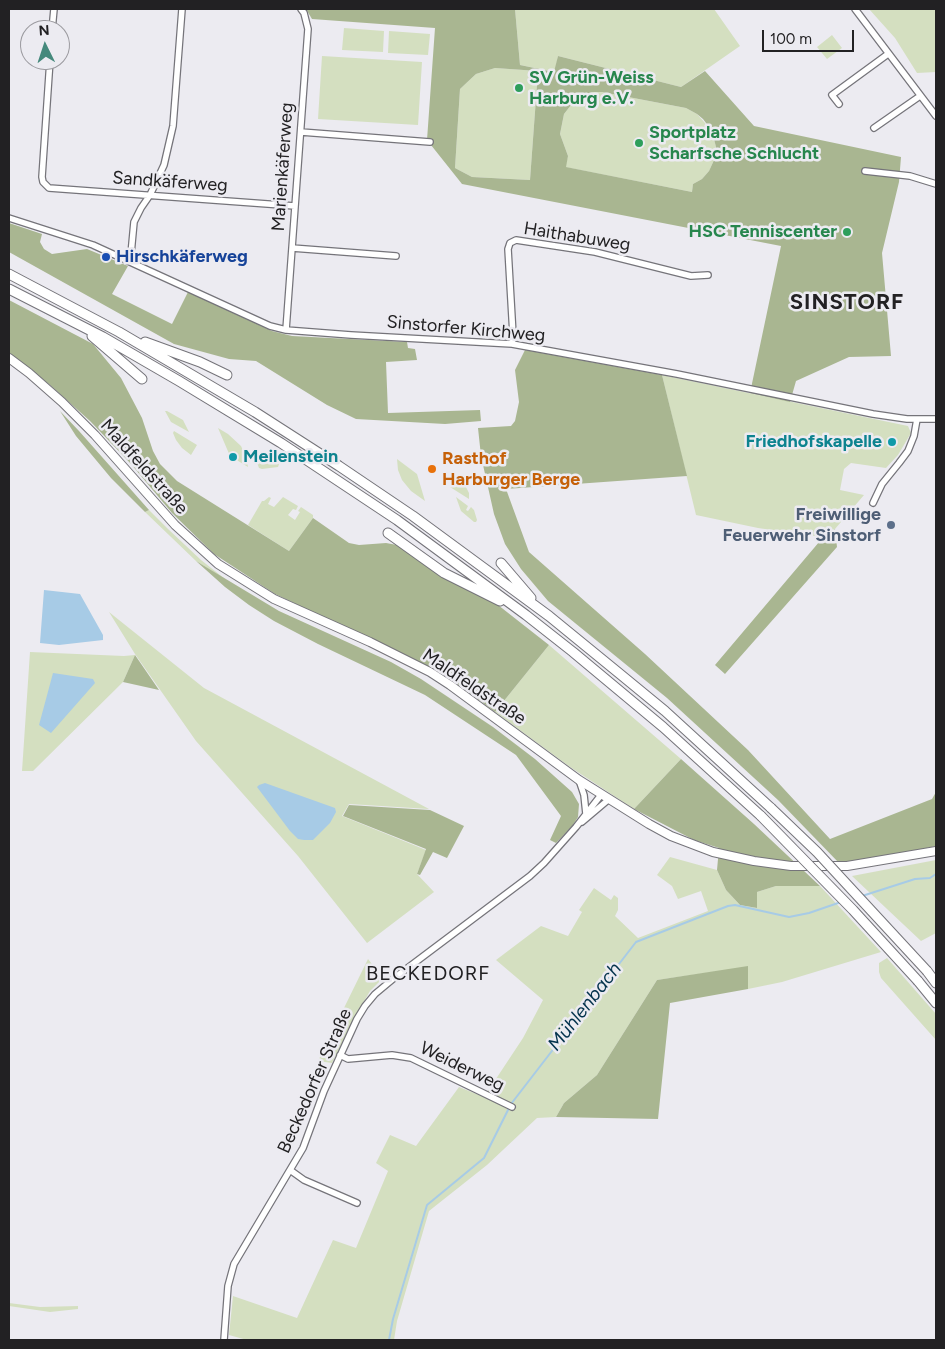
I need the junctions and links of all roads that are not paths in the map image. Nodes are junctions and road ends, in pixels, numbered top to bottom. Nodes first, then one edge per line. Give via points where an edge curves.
1 (182, 9) edge
2 (301, 9) edge
3 (855, 9) edge
4 (888, 54) junction
5 (49, 70) edge
6 (920, 96) junction
7 (839, 104) dead end
8 (936, 116) edge
9 (874, 128) dead end
10 (301, 132) junction
11 (430, 142) dead end
12 (865, 171) dead end
13 (936, 184) edge
14 (150, 195) junction
15 (295, 206) junction
16 (9, 218) edge
17 (292, 248) junction
18 (396, 256) dead end
19 (128, 261) junction
20 (9, 274) edge
21 (708, 275) dead end
22 (9, 289) edge
23 (74, 322) junction
24 (286, 330) junction
25 (119, 332) junction
26 (512, 344) junction
27 (9, 358) edge
28 (227, 375) dead end
29 (142, 379) dead end
30 (936, 419) edge
31 (917, 420) junction
32 (873, 503) dead end
33 (388, 533) dead end
34 (501, 563) dead end
35 (526, 615) junction
36 (548, 616) junction
37 (578, 780) junction
38 (601, 795) junction
39 (608, 800) junction
40 (586, 814) junction
41 (576, 826) junction
42 (936, 851) edge
43 (936, 982) edge
44 (936, 1003) edge
45 (340, 1055) junction
46 (512, 1107) dead end
47 (290, 1170) junction
48 (357, 1203) dead end
49 (224, 1340) edge

1 - 14 street via 173,126 164,165
2 - 10 street, Marienkäferweg via 308,29
3 - 4 street
4 - 6 street
4 - 7 street via 832,95
5 - 14 street, Sandkäferweg via 42,177 45,184 53,189
6 - 8 street
6 - 9 street
10 - 11 street
10 - 15 street, Marienkäferweg
12 - 13 street via 910,176
14 - 15 street, Sandkäferweg
14 - 19 street via 134,222
15 - 17 street, Marienkäferweg
16 - 19 street, Sinstorfer Kirchweg via 82,240
17 - 18 street
17 - 24 street, Marienkäferweg
19 - 24 street, Sinstorfer Kirchweg via 270,326
20 - 25 highway
21 - 26 street, Haithabuweg via 691,276 581,249 514,240 508,249
22 - 23 highway
23 - 29 highway
23 - 35 highway via 281,443 398,520
24 - 26 street, Sinstorfer Kirchweg
25 - 28 highway
25 - 36 highway via 339,466 413,516
26 - 31 street, Sinstorfer Kirchweg
27 - 37 main road, Maldfeldstraße via 69,409 175,525 218,564 274,599 430,672
30 - 31 street, Sinstorfer Kirchweg
31 - 32 street via 908,451 882,484
33 - 35 highway via 444,573
34 - 36 highway
35 - 44 highway, bridge via 663,727 761,816 847,903
36 - 43 highway, bridge via 665,711 771,808 817,852
37 - 38 main road, Maldfeldstraße
37 - 40 street
38 - 39 main road, Maldfeldstraße
38 - 40 street, Beckedorfer Straße
39 - 41 street, Beckedorfer Straße
39 - 42 main road, Maldfeldstraße via 684,841 713,852 754,861 791,866 847,866
40 - 41 street, Beckedorfer Straße
41 - 45 street, Beckedorfer Straße via 530,876 375,994 357,1019
45 - 46 street, Weiderweg via 348,1059 392,1055 417,1060
45 - 47 street, Beckedorfer Straße via 303,1148
47 - 48 street via 304,1180
47 - 49 street, Beckedorfer Straße via 234,1264 228,1286

